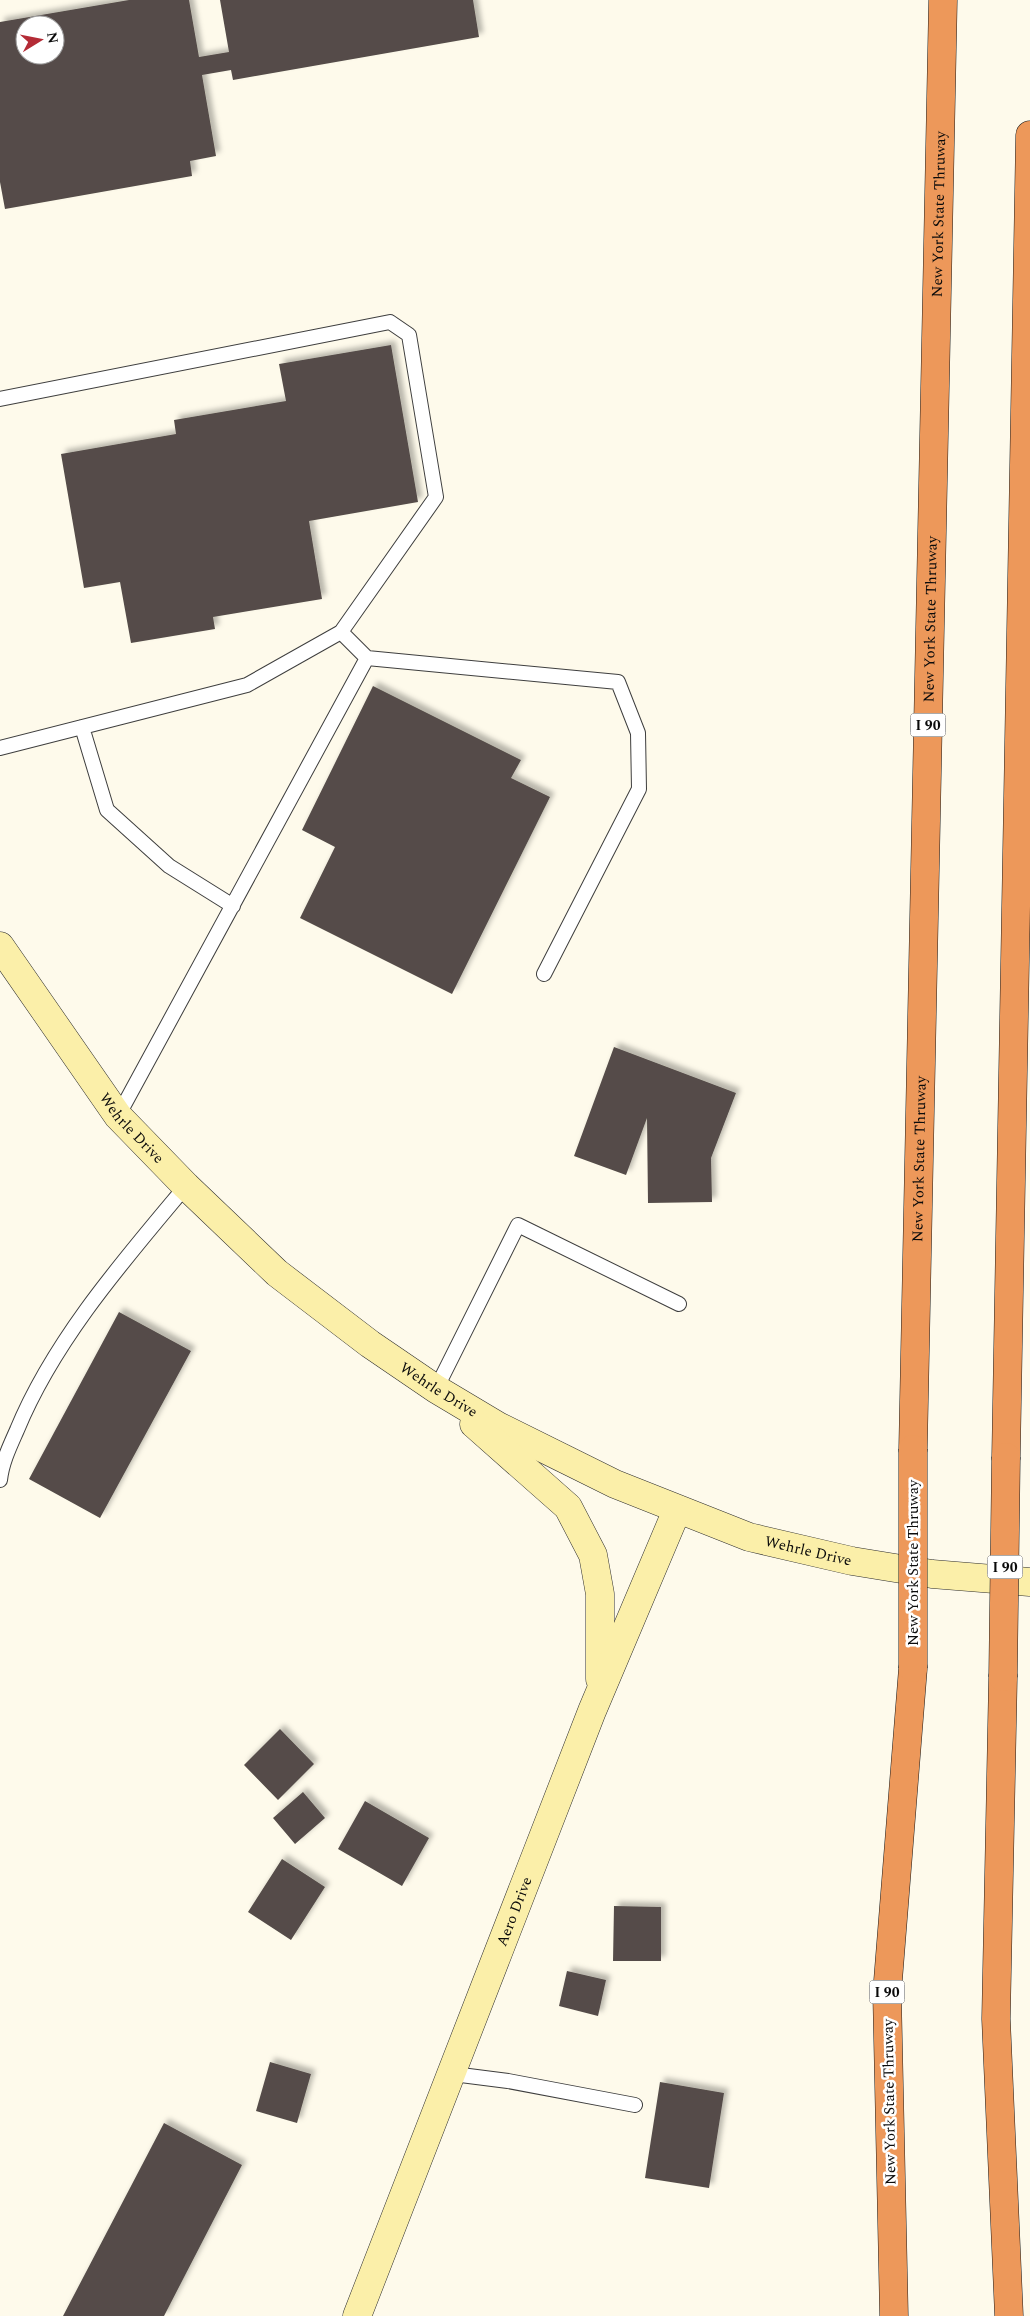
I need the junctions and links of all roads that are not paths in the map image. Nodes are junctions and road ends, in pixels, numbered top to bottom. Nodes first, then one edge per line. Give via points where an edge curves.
1 (943, 0) edge
2 (1030, 135) edge
3 (0, 399) edge
4 (341, 632) junction
5 (367, 658) junction
6 (82, 726) junction
7 (0, 748) edge
8 (233, 906) junction
9 (0, 946) edge
10 (544, 974) dead end
11 (118, 1116) junction
12 (186, 1186) junction
13 (679, 1304) dead end
14 (436, 1389) junction
15 (0, 1480) edge
16 (677, 1510) junction
17 (1030, 1582) edge
18 (600, 1692) junction
19 (453, 2074) junction
20 (635, 2105) dead end
21 (358, 2316) edge
22 (894, 2316) edge
23 (1009, 2316) edge

1 - 22 highway, New York State Thruway / I 90, bridge via 913,1449 913,1668 887,1993
2 - 23 highway, I 90, bridge via 996,2019
3 - 4 lane via 390,322 409,335 436,497
4 - 5 lane
4 - 6 lane via 246,685
5 - 8 lane
5 - 10 lane via 618,682 638,733 639,790
6 - 7 lane
6 - 8 lane via 107,810 168,866
8 - 11 lane
9 - 11 street, Wehrle Drive
11 - 12 street, Wehrle Drive
12 - 14 street, Wehrle Drive via 278,1273 370,1344
12 - 15 lane via 103,1285 31,1396 2,1467
13 - 14 lane via 518,1226
14 - 16 street, Wehrle Drive via 498,1426 606,1480
14 - 18 street via 568,1507 593,1555 600,1594
16 - 17 street, Wehrle Drive via 749,1537 852,1561 932,1574
16 - 18 street, Aero Drive
18 - 19 street, Aero Drive
19 - 20 lane via 508,2080
19 - 21 street, Aero Drive

